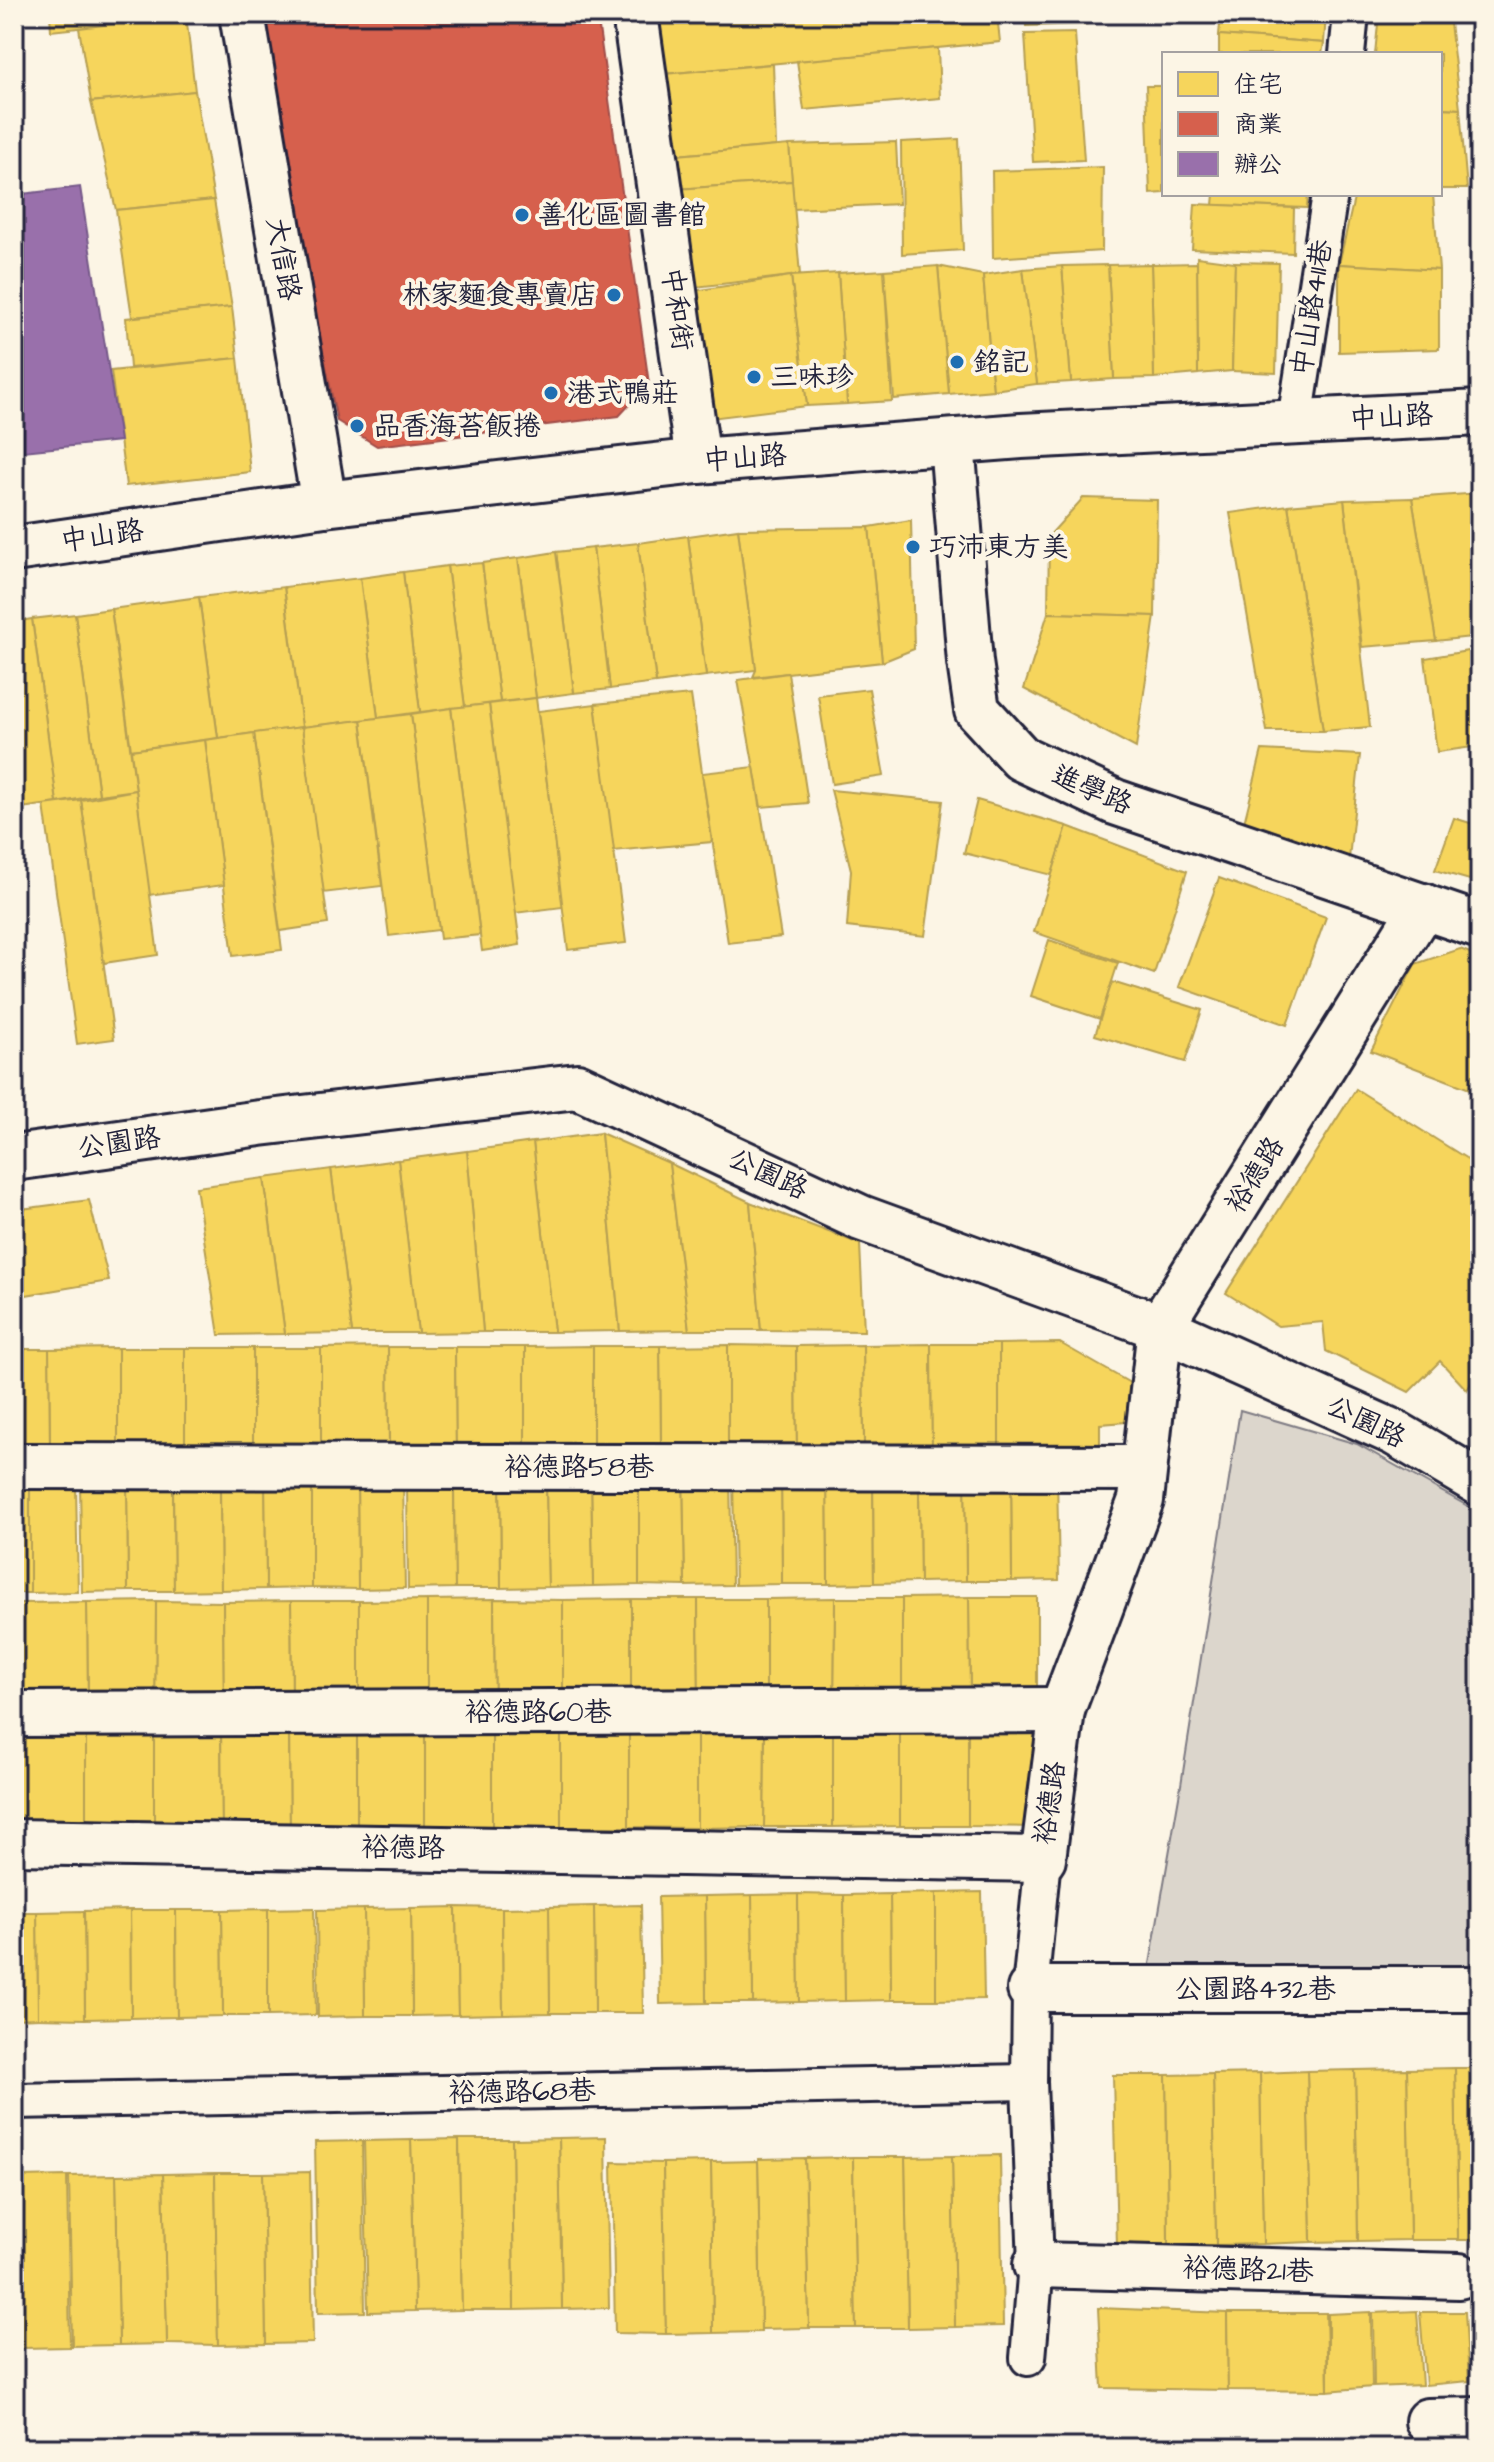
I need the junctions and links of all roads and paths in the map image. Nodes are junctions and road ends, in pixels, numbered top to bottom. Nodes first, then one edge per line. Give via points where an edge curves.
1 (242, 14) edge
2 (635, 14) edge
3 (1351, 14) edge
4 (1347, 52) edge
5 (1330, 196) edge
6 (1480, 413) edge
7 (1295, 421) junction
8 (952, 443) junction
9 (698, 461) junction
10 (324, 504) junction
11 (14, 549) edge
12 (1423, 906) junction
13 (1480, 926) edge
14 (14, 1158) edge
15 (1160, 1327) junction
16 (14, 1466) edge
17 (1144, 1468) junction
18 (1480, 1483) edge
19 (1062, 1710) junction
20 (14, 1714) edge
21 (14, 1842) edge
22 (1043, 1859) junction
23 (1030, 1989) junction
24 (1480, 1989) edge
25 (1029, 2082) junction
26 (14, 2101) edge
27 (1036, 2265) junction
28 (1459, 2276) dead end
29 (1028, 2358) dead end
30 (1480, 2420) edge
31 (1428, 2421) dead end

1 - 10 street, 大信路
2 - 9 street, 中和街
3 - 4 lane
5 - 7 lane, 中山路411巷
6 - 7 street, 中山路
7 - 8 street, 中山路
8 - 9 street, 中山路
8 - 12 street, 進學路 via 977,710 1021,758 1115,802
9 - 10 street, 中山路
10 - 11 street, 中山路
12 - 13 street, 進學路
12 - 15 street, 裕德路
14 - 15 street, 公園路 via 577,1086 861,1218
15 - 17 street, 裕德路
15 - 18 street, 公園路 via 1395,1433
16 - 17 street, 裕德路58巷
17 - 19 street, 裕德路 via 1141,1500
19 - 20 street, 裕德路60巷
19 - 22 street, 裕德路
21 - 22 street, 裕德路
22 - 23 lane
23 - 24 street, 公園路432巷
23 - 25 lane
25 - 26 lane, 裕德路68巷
25 - 27 lane
27 - 28 street, 裕德路21巷
27 - 29 lane
30 - 31 street

